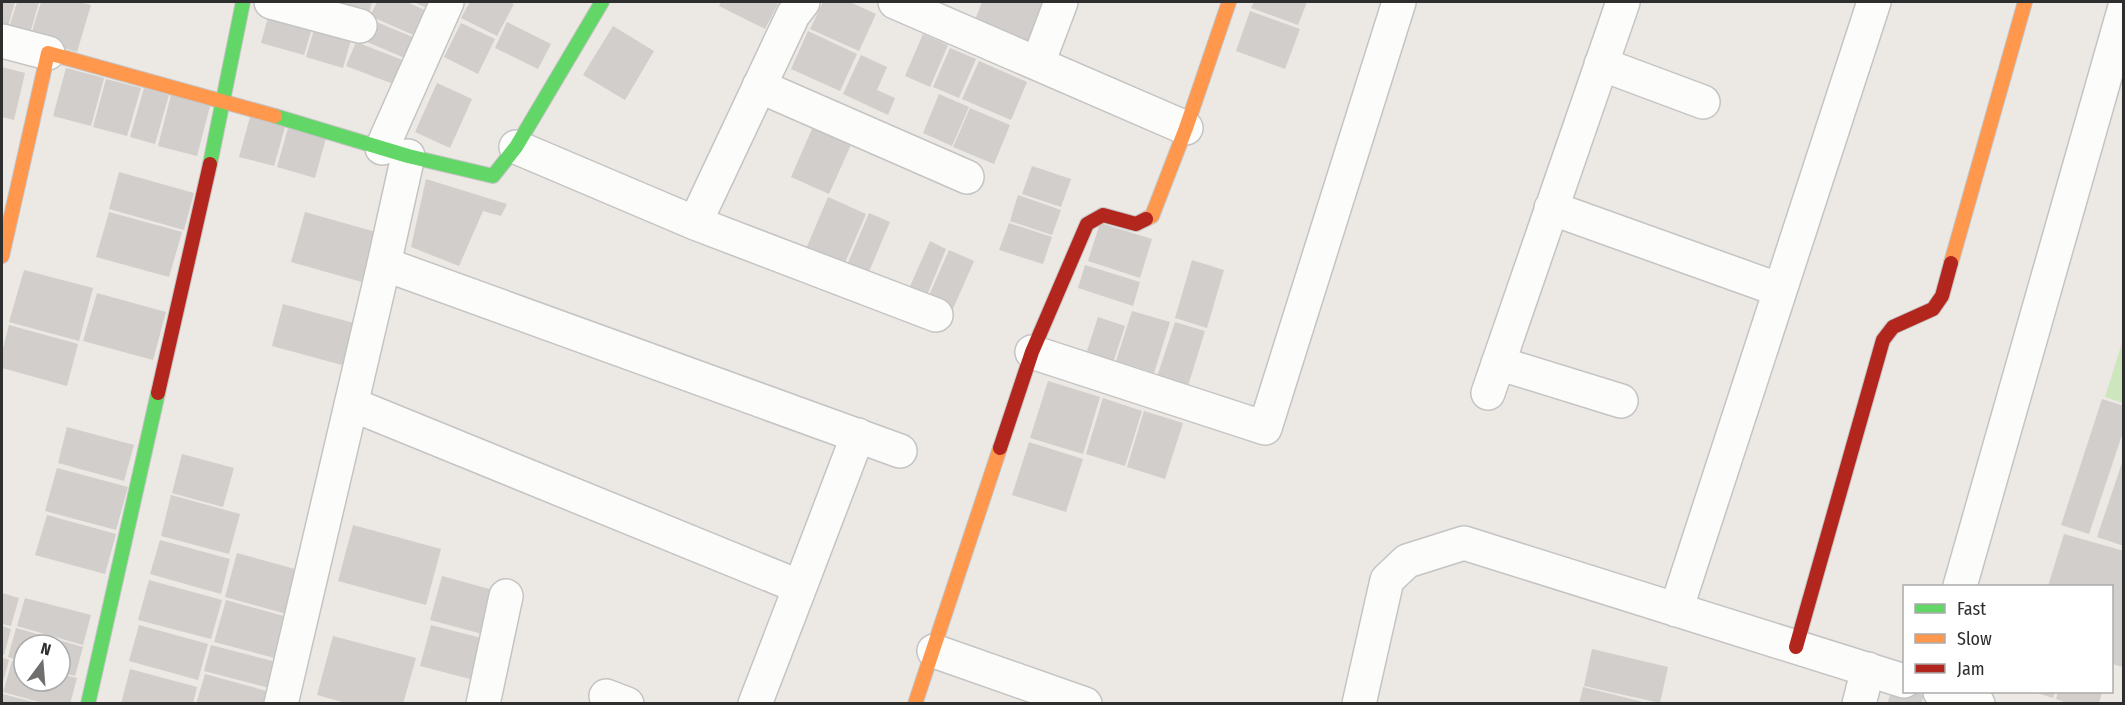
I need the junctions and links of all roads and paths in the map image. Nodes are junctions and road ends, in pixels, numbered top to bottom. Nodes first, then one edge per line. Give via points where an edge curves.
1 (243, 2) edge
2 (271, 2) edge
3 (447, 2) edge
4 (602, 2) edge
5 (802, 2) edge
6 (895, 2) edge
7 (1061, 2) edge
8 (1229, 2) edge
9 (1399, 2) edge
10 (1623, 2) edge
11 (1874, 2) edge
12 (2025, 2) edge
13 (2124, 10) edge
14 (360, 26) dead end
15 (2, 41) edge
16 (48, 53) junction
17 (1038, 63) junction
18 (1601, 64) junction
19 (759, 86) junction
20 (224, 100) junction
21 (1703, 102) dead end
22 (1186, 128) junction
23 (516, 147) junction
24 (395, 152) junction
25 (967, 177) dead end
26 (1551, 208) junction
27 (695, 223) junction
28 (2, 256) edge
29 (384, 264) junction
30 (1780, 290) junction
31 (936, 315) dead end
32 (1032, 352) junction
33 (1621, 401) dead end
34 (351, 404) junction
35 (858, 435) junction
36 (900, 451) dead end
37 (1960, 585) edge
38 (800, 587) junction
39 (506, 596) dead end
40 (1676, 610) junction
41 (1796, 647) junction
42 (934, 651) junction
43 (1868, 669) junction
44 (1903, 680) edge
45 (1943, 693) edge
46 (88, 704) edge
47 (281, 704) edge
48 (483, 704) edge
49 (755, 704) edge
50 (915, 704) edge
51 (1085, 704) edge
52 (1359, 704) edge
53 (1859, 704) edge
54 (1978, 704) edge

1 - 20 street
2 - 14 street
3 - 24 street
4 - 23 street
5 - 19 street
6 - 17 street
7 - 17 street
8 - 22 street
9 - 32 street via 1265,428
10 - 18 street
11 - 30 street
12 - 41 street via 1942,296 1933,309 1893,327 1883,339
13 - 37 street
15 - 16 street
16 - 20 street
16 - 28 street
17 - 22 street
18 - 21 street
18 - 26 street
19 - 25 street
19 - 27 street
20 - 24 street
20 - 46 street
22 - 32 street via 1152,216 1136,224 1102,215 1087,224
23 - 24 street via 493,176
23 - 27 street
24 - 29 street
26 - 30 street
26 - 33 street via 1493,378
27 - 31 street
29 - 34 street
29 - 35 street
30 - 40 street
32 - 42 street
34 - 38 street
34 - 47 street
35 - 36 street
35 - 38 street
38 - 49 street
39 - 48 street
40 - 41 street
40 - 52 street via 1464,543 1407,561 1387,580
41 - 43 street
42 - 50 street
42 - 51 street
43 - 44 street
43 - 53 street
45 - 54 street

